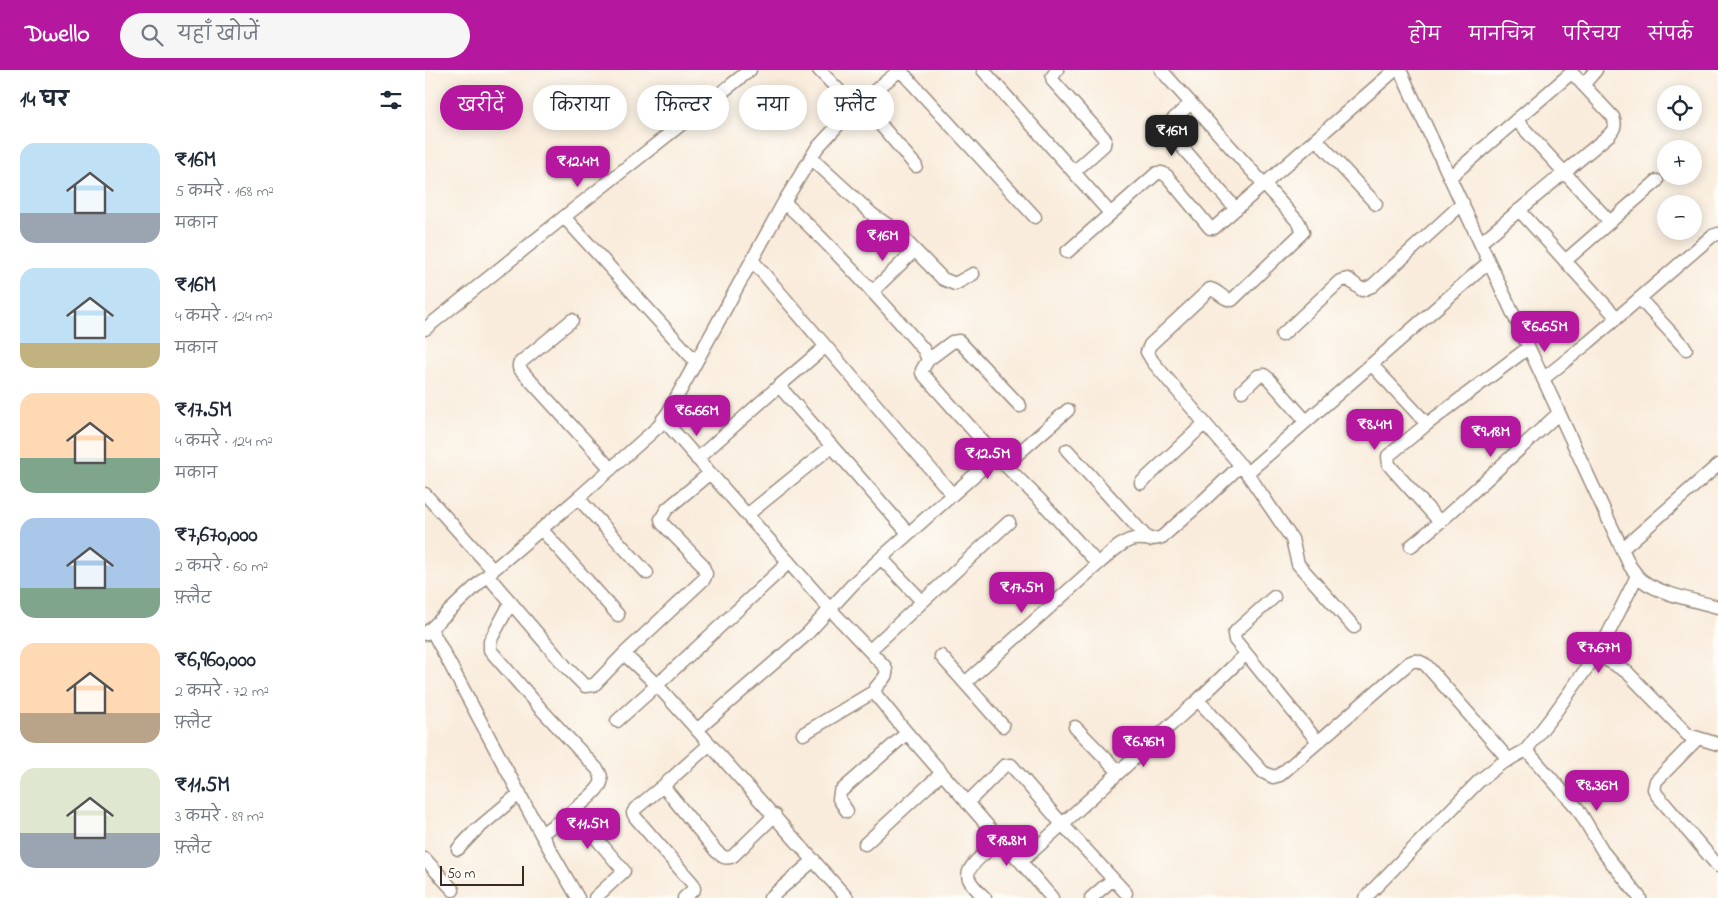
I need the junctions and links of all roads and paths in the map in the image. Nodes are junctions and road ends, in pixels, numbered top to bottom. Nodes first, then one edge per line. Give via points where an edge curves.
1 (750, 70) edge
2 (819, 70) edge
3 (900, 70) edge
4 (983, 70) edge
5 (1057, 70) edge
6 (1161, 70) edge
7 (1395, 70) edge
8 (1400, 70) edge
9 (1596, 70) edge
10 (836, 85) edge
11 (882, 85) edge
12 (1583, 85) junction
13 (1191, 103) junction
14 (1516, 120) junction
15 (833, 130) edge
16 (882, 130) edge
17 (1316, 139) junction
18 (811, 158) junction
19 (916, 166) dead end
20 (1074, 172) junction
21 (1565, 172) junction
22 (1450, 177) junction
23 (1657, 181) dead end
24 (1264, 184) junction
25 (784, 202) junction
26 (1463, 203) junction
27 (1376, 204) dead end
28 (1236, 208) junction
29 (1519, 210) junction
30 (1110, 213) junction
31 (564, 217) junction
32 (1035, 218) dead end
33 (1610, 222) junction
34 (1718, 234) edge
35 (1481, 243) junction
36 (914, 251) junction
37 (1067, 252) dead end
38 (752, 260) junction
39 (1565, 261) junction
40 (1489, 262) junction
41 (973, 274) dead end
42 (872, 292) junction
43 (1640, 299) junction
44 (1617, 318) junction
45 (572, 320) dead end
46 (425, 329) edge
47 (1282, 335) dead end
48 (825, 347) junction
49 (1528, 348) junction
50 (1686, 350) dead end
51 (929, 360) junction
52 (695, 362) junction
53 (1372, 365) junction
54 (1543, 379) junction
55 (779, 386) junction
56 (1242, 391) dead end
57 (1020, 406) dead end
58 (1068, 410) dead end
59 (1559, 413) junction
60 (663, 419) junction
61 (1306, 421) junction
62 (1204, 424) junction
63 (1427, 424) junction
64 (832, 446) junction
65 (1067, 450) dead end
66 (996, 456) junction
67 (697, 459) junction
68 (1006, 464) junction
69 (1718, 465) edge
70 (611, 469) junction
71 (1244, 469) junction
72 (710, 473) junction
73 (1141, 483) dead end
74 (425, 494) edge
75 (952, 494) junction
76 (578, 498) junction
77 (747, 515) junction
78 (1009, 522) dead end
79 (1440, 522) junction
80 (542, 530) junction
81 (908, 533) junction
82 (1149, 540) junction
83 (1411, 546) dead end
84 (1622, 549) junction
85 (881, 558) junction
86 (789, 562) junction
87 (1098, 564) junction
88 (491, 573) junction
89 (647, 573) dead end
90 (1637, 576) junction
91 (1274, 597) dead end
92 (922, 601) junction
93 (511, 602) junction
94 (1718, 607) edge
95 (830, 609) junction
96 (618, 615) dead end
97 (1354, 627) dead end
98 (428, 632) edge
99 (870, 650) junction
100 (624, 654) junction
101 (1246, 654) junction
102 (1597, 654) junction
103 (941, 656) dead end
104 (965, 683) junction
105 (657, 685) junction
106 (875, 691) junction
107 (1198, 700) junction
108 (617, 721) dead end
109 (1003, 726) dead end
110 (1075, 727) dead end
111 (697, 730) junction
112 (907, 733) junction
113 (803, 734) dead end
114 (1698, 738) junction
115 (1317, 742) junction
116 (710, 744) junction
117 (1718, 744) edge
118 (1525, 750) junction
119 (1509, 760) junction
120 (1119, 772) junction
121 (942, 773) junction
122 (663, 786) junction
123 (520, 794) junction
124 (967, 803) junction
125 (573, 810) junction
126 (847, 811) dead end
127 (775, 815) junction
128 (1062, 824) junction
129 (541, 834) junction
130 (1000, 840) junction
131 (865, 844) dead end
132 (458, 849) dead end
133 (425, 858) edge
134 (814, 860) junction
135 (1021, 862) junction
136 (1718, 866) edge
137 (1113, 879) junction
138 (453, 890) dead end
139 (1126, 893) dead end
140 (578, 898) edge
141 (595, 898) edge
142 (684, 898) edge
143 (770, 898) edge
144 (847, 898) edge
145 (985, 898) edge
146 (1052, 898) edge
147 (1091, 898) edge
148 (1365, 898) edge
149 (1640, 898) edge

1 - 31 street
2 - 10 street
3 - 11 street
3 - 32 street
4 - 20 street
5 - 20 street via 1053,81 1105,139 1104,145
6 - 13 street
7 - 17 street
8 - 22 street
9 - 12 street
12 - 14 street via 1570,74
12 - 21 street via 1613,117 1615,128
13 - 24 street
13 - 28 street via 1166,128
14 - 21 street
14 - 22 street
15 - 18 street
16 - 19 street
17 - 24 street
17 - 27 street
18 - 25 street
18 - 36 street via 873,215 894,229
20 - 30 street
21 - 29 street
21 - 33 street
22 - 26 street
23 - 33 street
24 - 28 street
24 - 62 street via 1299,223 1303,232 1233,298 1229,300 1210,289 1147,350 1153,362
25 - 38 street
25 - 42 street
26 - 35 street
26 - 47 street via 1372,286 1362,290 1348,279 1340,281
28 - 30 street via 1216,227 1210,228 1167,176 1157,173
29 - 35 street
29 - 39 street
30 - 37 street
31 - 46 street
31 - 52 street
33 - 39 street
34 - 43 street
35 - 40 street
36 - 41 street via 951,283 959,283
36 - 42 street
38 - 48 street
38 - 52 street
39 - 44 street
40 - 49 street
40 - 53 street
42 - 51 street via 924,350
43 - 44 street
43 - 50 street
44 - 54 street
45 - 70 street via 521,362 519,368
48 - 55 street
48 - 75 street
49 - 54 street
49 - 63 street
51 - 57 street via 952,342 959,341
51 - 66 street via 922,373
52 - 60 street
53 - 61 street
53 - 63 street
54 - 59 street
55 - 64 street
55 - 67 street
56 - 61 street via 1258,376 1264,375
58 - 68 street
59 - 79 street
59 - 84 street
60 - 67 street
60 - 70 street
61 - 71 street
62 - 71 street
62 - 73 street
63 - 79 street via 1391,452 1388,460 1403,482
64 - 77 street
64 - 81 street
65 - 82 street
66 - 68 street
66 - 75 street
67 - 72 street
68 - 87 street
69 - 84 street
70 - 76 street
71 - 82 street via 1170,531
71 - 97 street via 1292,539 1298,564
72 - 77 street
72 - 100 street via 667,509 661,518 702,564 706,574 704,579
74 - 88 street
75 - 81 street
76 - 80 street
76 - 89 street
77 - 86 street
78 - 92 street
79 - 83 street
80 - 88 street
80 - 96 street
81 - 85 street
82 - 87 street via 1133,539
84 - 90 street
85 - 92 street
85 - 95 street
86 - 95 street
86 - 105 street
87 - 104 street
88 - 93 street
88 - 98 street
90 - 94 street via 1663,590
90 - 102 street
91 - 101 street via 1234,634
92 - 99 street
93 - 100 street via 585,686 594,685
93 - 125 street via 490,641 491,650 601,774 600,785
95 - 99 street
95 - 111 street via 807,634
98 - 123 street
99 - 106 street via 887,672
100 - 105 street
101 - 107 street
101 - 115 street
102 - 114 street via 1627,672 1681,729
102 - 118 street
103 - 104 street
104 - 109 street
105 - 108 street
105 - 111 street
106 - 112 street
106 - 113 street
107 - 115 street via 1267,775 1280,775
107 - 120 street
110 - 120 street
111 - 116 street
112 - 121 street
112 - 126 street via 840,792 839,799
114 - 117 street
114 - 136 street via 1656,781 1654,789
115 - 119 street via 1414,660 1426,665
116 - 122 street
116 - 127 street
118 - 119 street
118 - 149 street via 1578,809 1604,854
119 - 148 street via 1479,781
120 - 128 street
121 - 124 street
121 - 131 street
122 - 127 street via 723,858 733,856
122 - 142 street via 633,813 693,884 694,889
123 - 129 street
123 - 132 street
124 - 128 street via 1004,766 1011,765
124 - 130 street
125 - 129 street
125 - 141 street via 624,871
127 - 134 street
128 - 135 street
128 - 137 street
129 - 140 street
130 - 135 street
130 - 145 street via 967,873
133 - 138 street
134 - 143 street
134 - 144 street
135 - 146 street
137 - 139 street
137 - 147 street

